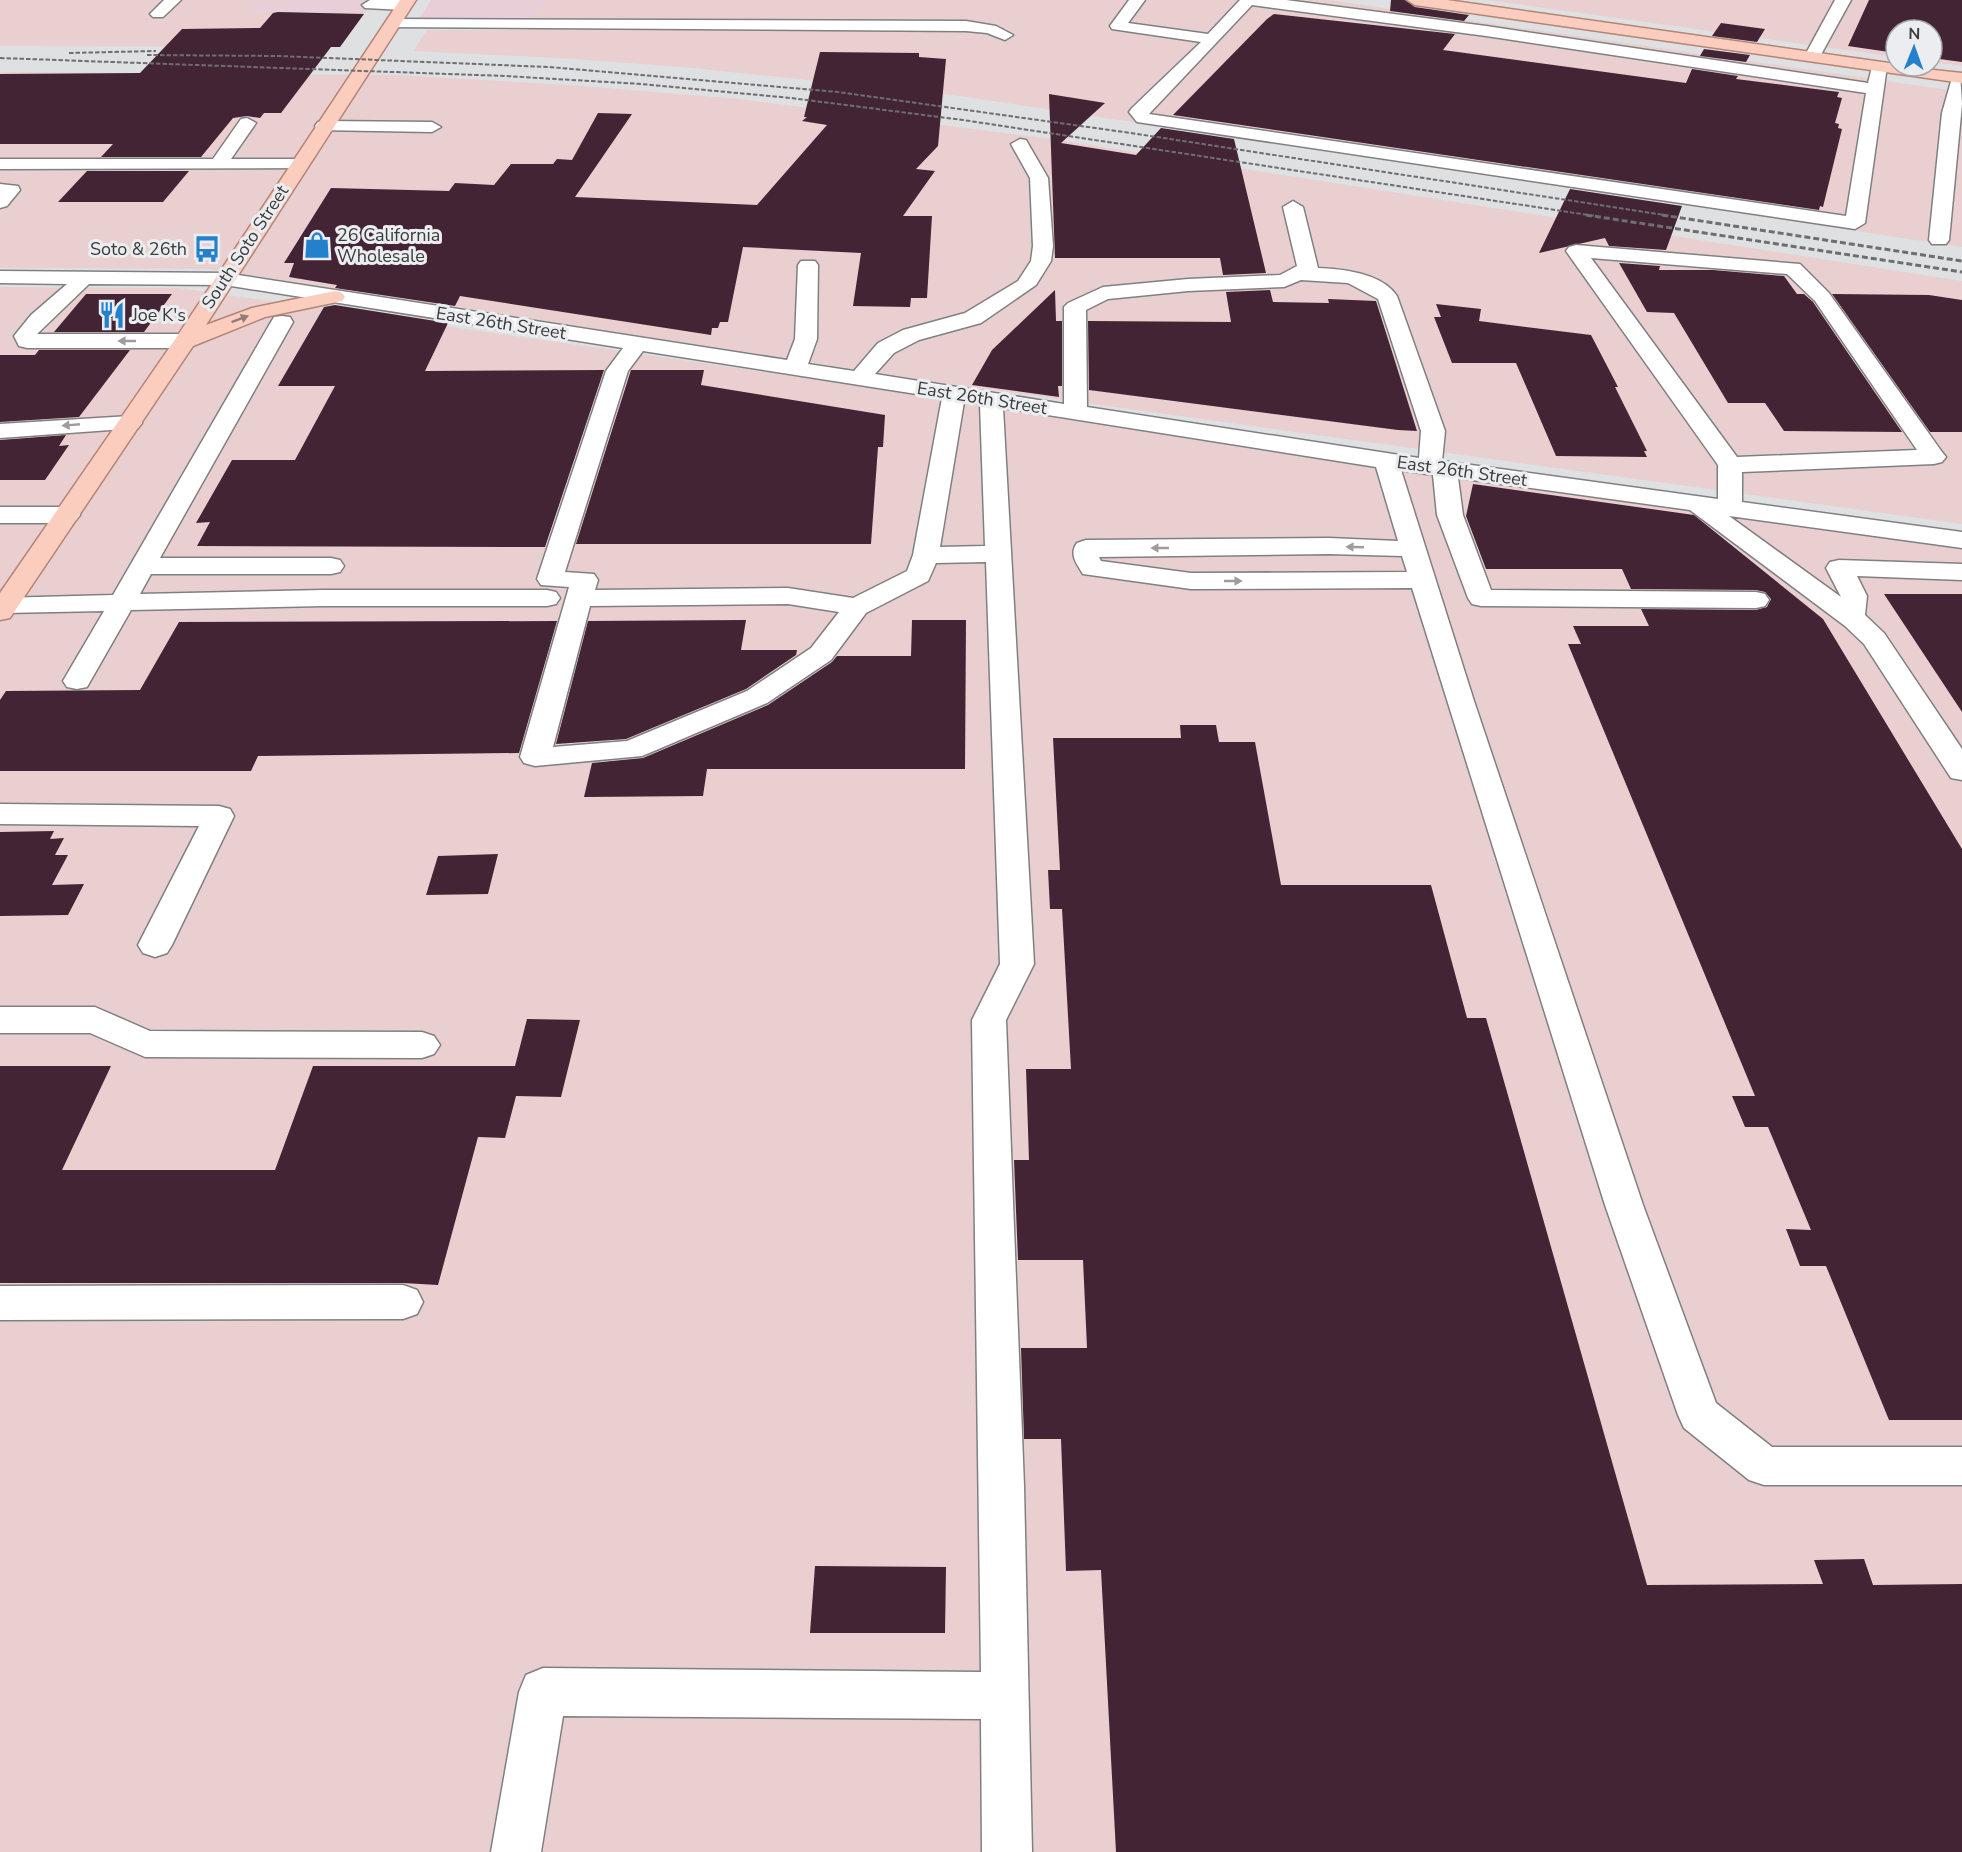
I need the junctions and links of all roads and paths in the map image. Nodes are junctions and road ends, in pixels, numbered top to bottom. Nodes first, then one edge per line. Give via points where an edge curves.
1 (173, 0) edge
2 (1137, 0) edge
3 (1249, 0) edge
4 (1415, 0) edge
5 (1843, 0) edge
6 (406, 2) edge
7 (362, 3) edge
8 (485, 8) dead end
9 (644, 9) dead end
10 (1500, 12) junction
11 (158, 14) dead end
12 (393, 24) junction
13 (475, 24) junction
14 (636, 25) junction
15 (1486, 32) junction
16 (1005, 35) dead end
17 (1213, 39) junction
18 (1692, 40) junction
19 (1812, 57) junction
20 (1680, 61) junction
21 (1879, 66) junction
22 (1961, 78) edge
23 (1874, 89) junction
24 (247, 123) dead end
25 (324, 126) junction
26 (432, 127) dead end
27 (1020, 144) dead end
28 (0, 164) edge
29 (218, 164) junction
30 (299, 164) junction
31 (0, 190) edge
32 (0, 202) edge
33 (1293, 207) dead end
34 (1939, 240) dead end
35 (808, 266) dead end
36 (1297, 274) junction
37 (0, 277) edge
38 (83, 278) junction
39 (225, 279) junction
40 (335, 297) junction
41 (282, 322) dead end
42 (185, 341) junction
43 (637, 344) junction
44 (795, 369) junction
45 (859, 379) junction
46 (954, 394) junction
47 (991, 399) junction
48 (1075, 412) junction
49 (130, 423) junction
50 (0, 431) edge
51 (1386, 461) junction
52 (1730, 465) junction
53 (1437, 468) junction
54 (1696, 504) junction
55 (1730, 508) junction
56 (0, 515) edge
57 (67, 515) junction
58 (1962, 540) edge
59 (998, 554) junction
60 (927, 555) junction
61 (1418, 565) junction
62 (141, 566) junction
63 (331, 566) dead end
64 (1962, 572) edge
65 (547, 598) dead end
66 (579, 598) junction
67 (1756, 600) dead end
68 (120, 603) junction
69 (857, 607) junction
70 (3, 609) edge
71 (1851, 618) junction
72 (77, 681) dead end
73 (1962, 771) edge
74 (0, 814) edge
75 (155, 945) dead end
76 (0, 1020) edge
77 (422, 1045) dead end
78 (403, 1302) dead end
79 (0, 1303) edge
80 (1962, 1466) edge
81 (1005, 1696) junction
82 (516, 1852) edge
83 (1007, 1852) edge

1 - 11 street
2 - 17 street via 1118,26
3 - 15 street
3 - 17 street
4 - 10 main road
5 - 19 street
6 - 7 street
6 - 12 main road, South Soto Street
8 - 13 street
9 - 14 street
10 - 15 street
10 - 18 main road
12 - 13 street
12 - 25 main road, South Soto Street
13 - 14 street
14 - 16 street via 966,26
15 - 20 street
17 - 23 street via 1138,112 1143,118 1855,223
18 - 19 main road
18 - 20 street
19 - 21 main road
20 - 23 street
21 - 22 main road
21 - 23 street
22 - 34 street via 1951,113
24 - 29 street
25 - 26 street
25 - 30 main road, South Soto Street
27 - 45 street via 1039,178 1043,246 1041,261 1026,285 973,318 911,335 886,348
28 - 29 street
29 - 30 street
30 - 39 main road, South Soto Street
31 - 32 street via 11,190
33 - 36 street via 1308,268
35 - 44 street via 806,339
36 - 48 street via 1284,280 1103,293 1075,307
36 - 53 street via 1369,282 1387,296 1433,431
37 - 38 street, East 26th Street
38 - 39 street, East 26th Street
42 -> 38 street via 27,341 25,336 35,321
39 - 40 street, East 26th Street
39 - 42 main road, South Soto Street
42 -> 40 main road via 259,312
40 - 43 street, East 26th Street
41 - 62 street
42 - 49 main road, South Soto Street
43 - 44 street, East 26th Street
43 - 66 street via 617,371 550,579 585,580
44 - 45 street, East 26th Street
45 - 46 street, East 26th Street
46 - 47 street, East 26th Street
46 - 60 street
47 - 48 street, East 26th Street
47 - 59 street
48 - 51 street, East 26th Street
49 -> 50 street
49 - 57 main road, South Soto Street
51 - 53 street, East 26th Street
51 - 61 street
52 - 52 street via 1667,377 1576,251 1793,268 1822,297 1934,457
52 - 55 street
53 - 54 street, East 26th Street
53 - 67 street via 1481,598
54 - 55 street, East 26th Street
54 - 71 street
55 - 58 street, East 26th Street
56 - 57 street
57 - 70 main road, South Soto Street
59 - 60 street
59 - 81 street via 1017,964 989,1020
60 - 69 street via 919,575
61 -> 61 street via 1329,546 1086,548 1092,568 1191,581
61 - 80 street via 1624,1205 1699,1414 1764,1466
62 - 63 street
62 - 68 street
64 - 71 street via 1839,568 1854,596
65 - 68 street
66 - 69 street via 788,596
66 - 69 street via 535,757 632,750 757,697 821,654
68 - 70 street
68 - 72 street
71 - 73 street via 1874,639
74 - 75 street via 219,816
76 - 77 street via 95,1020 145,1044
78 - 79 street
81 - 82 street via 543,1692
81 - 83 street

